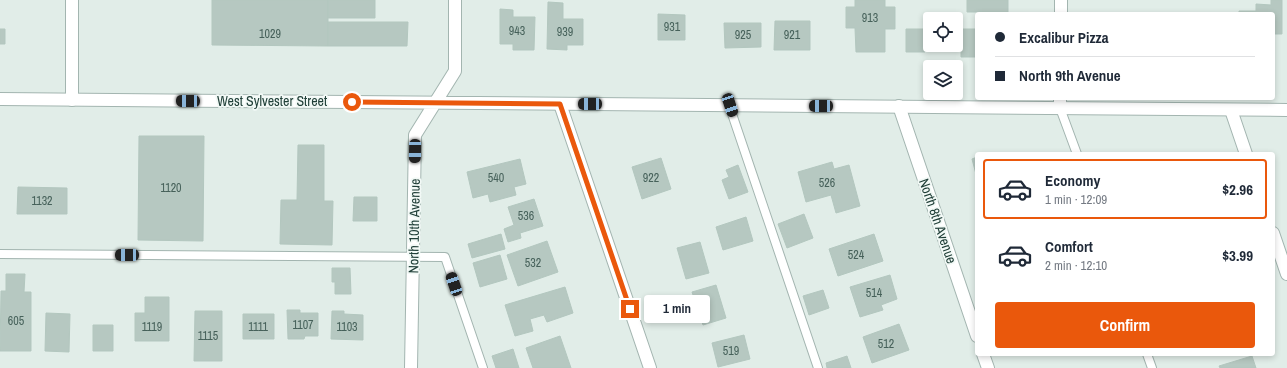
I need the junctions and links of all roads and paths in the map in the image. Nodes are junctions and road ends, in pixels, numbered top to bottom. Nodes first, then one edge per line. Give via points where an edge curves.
1 (72, 0) edge
2 (455, 0) edge
3 (1061, 0) edge
4 (1061, 12) edge
5 (0, 99) edge
6 (72, 100) junction
7 (435, 103) junction
8 (1060, 103) edge
9 (560, 104) junction
10 (730, 105) junction
11 (899, 106) junction
12 (1231, 110) junction
13 (1287, 110) edge
14 (1076, 152) edge
15 (1245, 152) edge
16 (1275, 240) edge
17 (0, 254) edge
18 (413, 256) junction
19 (1287, 274) edge
20 (975, 330) edge
21 (984, 356) edge
22 (1148, 356) edge
23 (411, 368) edge
24 (483, 368) edge
25 (650, 368) edge
26 (818, 368) edge
27 (988, 368) edge
28 (1152, 368) edge

1 - 6 street
2 - 7 street, North 10th Avenue via 455,71
3 - 4 street
5 - 6 street, West Sylvester Street
6 - 7 street, West Sylvester Street
7 - 9 street, West Sylvester Street
7 - 18 street, North 10th Avenue via 415,136
8 - 11 street, West Sylvester Street
8 - 12 street, West Sylvester Street
8 - 14 lane
9 - 10 street, West Sylvester Street
9 - 25 street
10 - 11 street, West Sylvester Street
10 - 26 lane
11 - 20 street, North 8th Avenue
12 - 13 street, West Sylvester Street
12 - 15 street
16 - 19 street
17 - 18 lane
18 - 23 street, North 10th Avenue
18 - 24 lane via 445,256
21 - 27 street
22 - 28 lane

